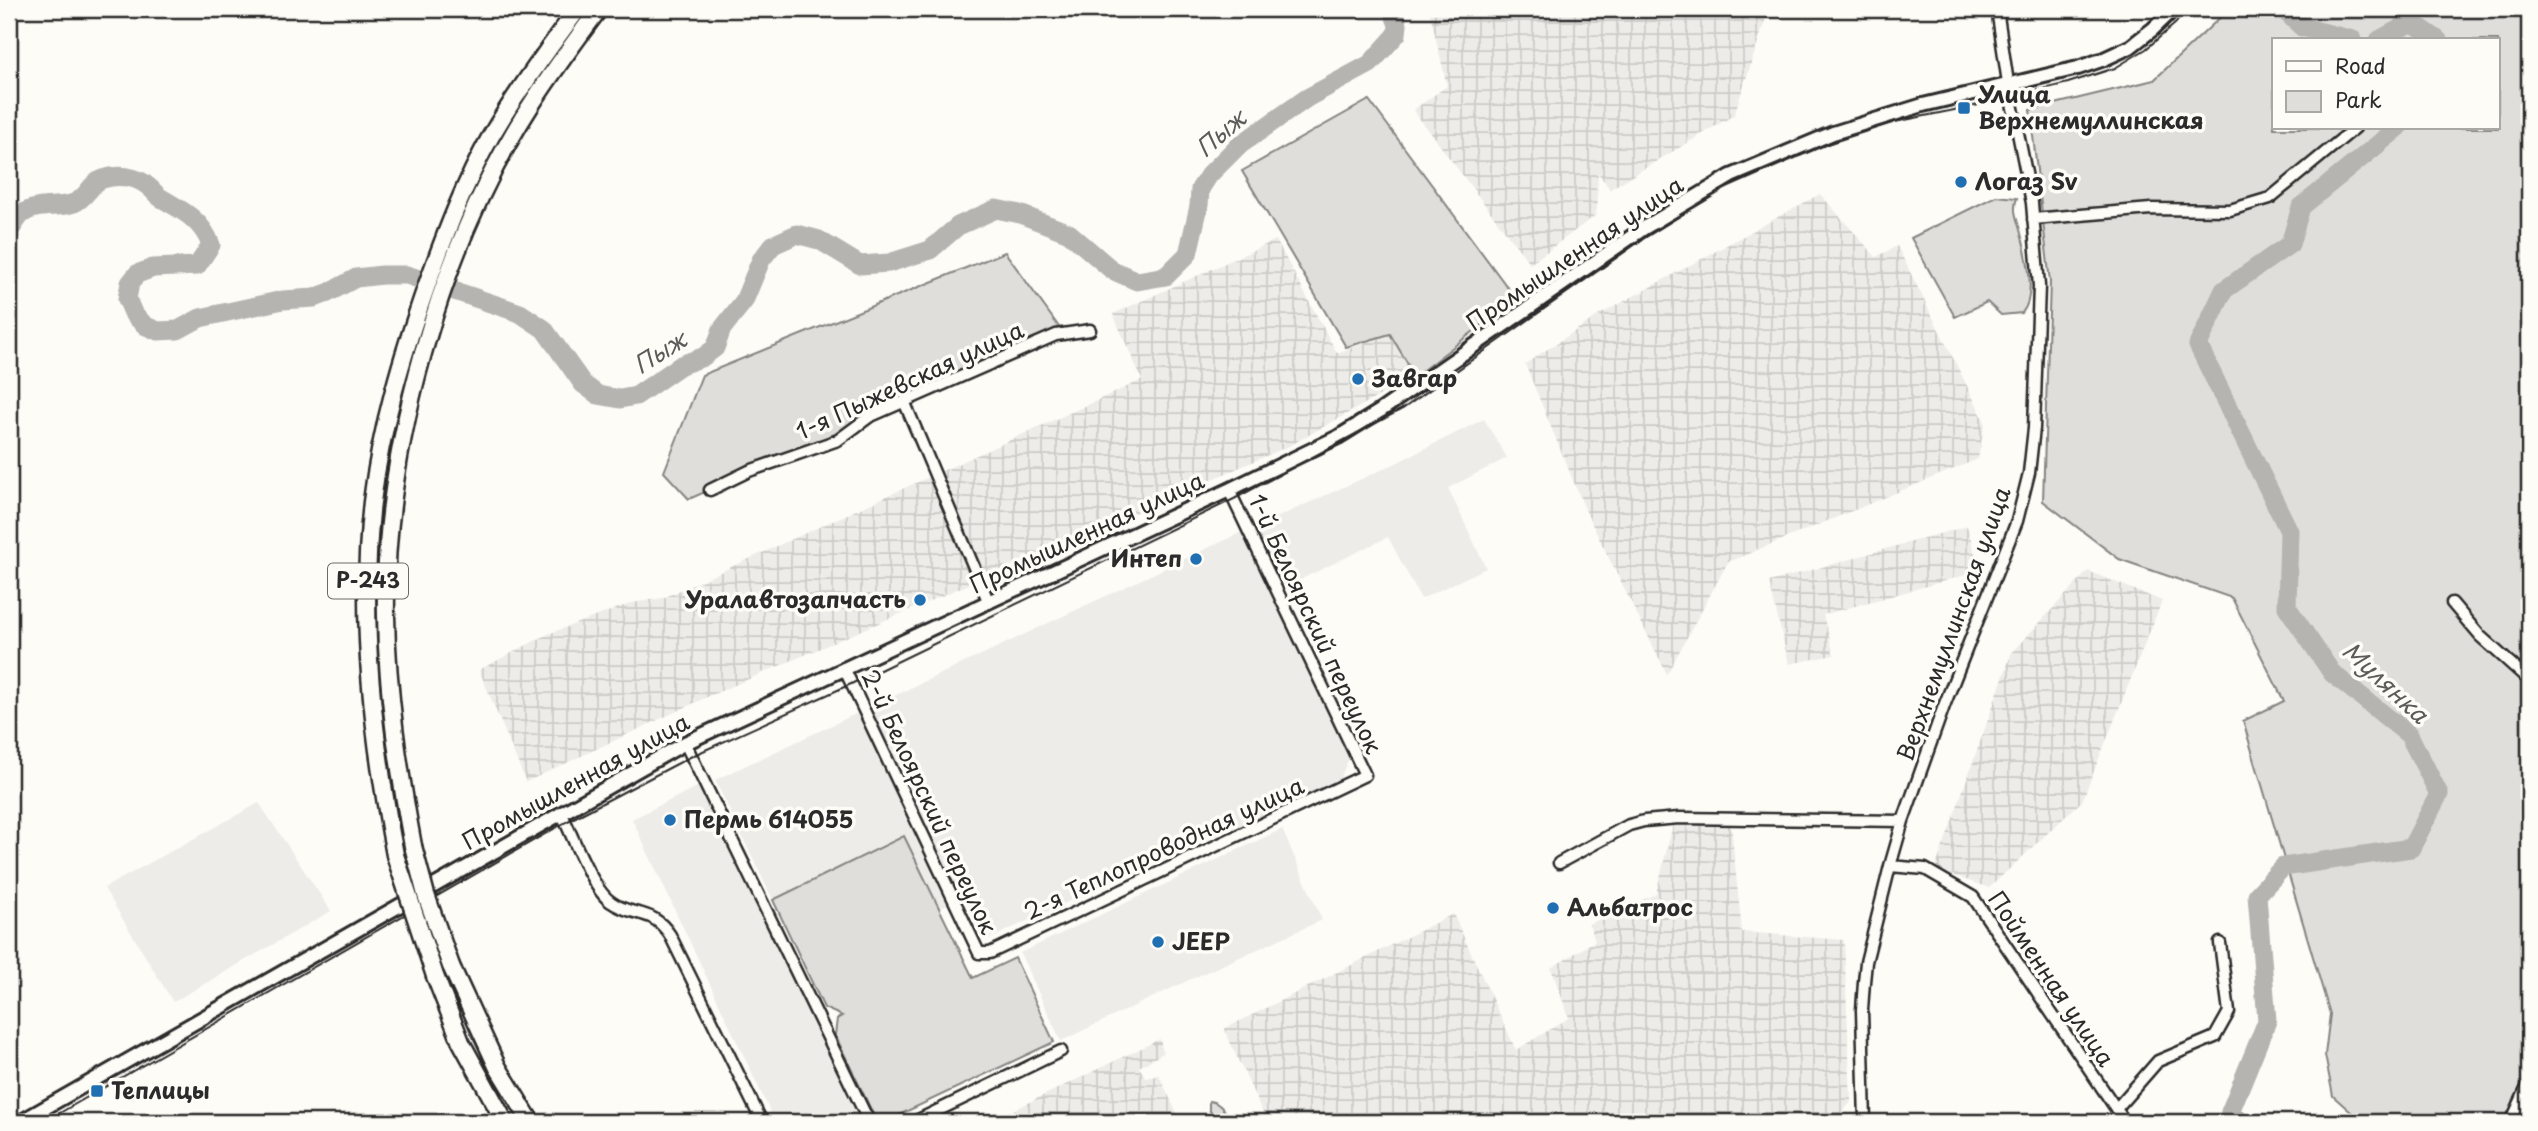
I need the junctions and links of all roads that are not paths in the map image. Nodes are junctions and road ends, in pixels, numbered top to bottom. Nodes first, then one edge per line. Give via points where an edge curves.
1 (578, 9) edge
2 (599, 9) edge
3 (1997, 9) edge
4 (2174, 9) edge
5 (2008, 83) junction
6 (2353, 130) edge
7 (2033, 219) junction
8 (1090, 330) dead end
9 (904, 401) junction
10 (710, 489) dead end
11 (1229, 490) junction
12 (989, 603) junction
13 (2452, 603) dead end
14 (844, 668) junction
15 (2529, 680) edge
16 (685, 743) junction
17 (1365, 775) joint
18 (561, 812) junction
19 (1903, 821) junction
20 (1559, 863) dead end
21 (1890, 866) junction
22 (2220, 943) dead end
23 (979, 953) joint
24 (1061, 1051) dead end
25 (2529, 1083) edge
26 (2116, 1109) junction
27 (20, 1122) edge
28 (505, 1122) edge
29 (531, 1122) edge
30 (762, 1122) edge
31 (869, 1122) edge
32 (914, 1122) edge
33 (1865, 1122) edge
34 (2125, 1122) edge
35 (2511, 1122) edge

1 - 28 highway, Р-243, bridge via 490,137 466,185 398,372 372,503 367,609 371,699 395,855 461,1042
2 - 29 highway, Р-243, bridge via 528,109 459,249 422,359 401,449 387,554 390,689 398,768 413,846 451,966 498,1066
3 - 5 street, Верхнемуллинская улица
4 - 5 street, Промышленная улица via 2130,47 2104,59
5 - 7 street, Верхнемуллинская улица
5 - 11 street, Промышленная улица via 1833,132 1731,176 1644,228 1380,411 1338,437
6 - 7 street via 2270,198 2230,210 2151,209
7 - 19 street, Верхнемуллинская улица via 2039,286 2029,473 2017,521
8 - 9 street, 1-я Пыжевская улица via 1056,335
9 - 10 street, 1-я Пыжевская улица via 869,417 838,440
9 - 12 street
11 - 12 street, Промышленная улица
11 - 17 street, 1-й Белоярский переулок
12 - 14 street, Промышленная улица
13 - 15 street via 2480,636
14 - 16 street, Промышленная улица
14 - 23 street, 2-й Белоярский переулок
16 - 18 street, Промышленная улица
16 - 31 street
17 - 23 street, 2-я Теплопроводная улица via 990,953
18 - 27 street, Промышленная улица
18 - 30 street via 602,894 619,907 657,919 670,935
19 - 20 street via 1644,821
19 - 21 street, Верхнемуллинская улица
21 - 26 street, Пойменная улица via 1925,869 1973,897
21 - 33 street, Верхнемуллинская улица via 1864,982
22 - 26 street via 2229,1012 2215,1037 2158,1061
24 - 32 street
25 - 35 street
26 - 34 street, Пойменная улица

